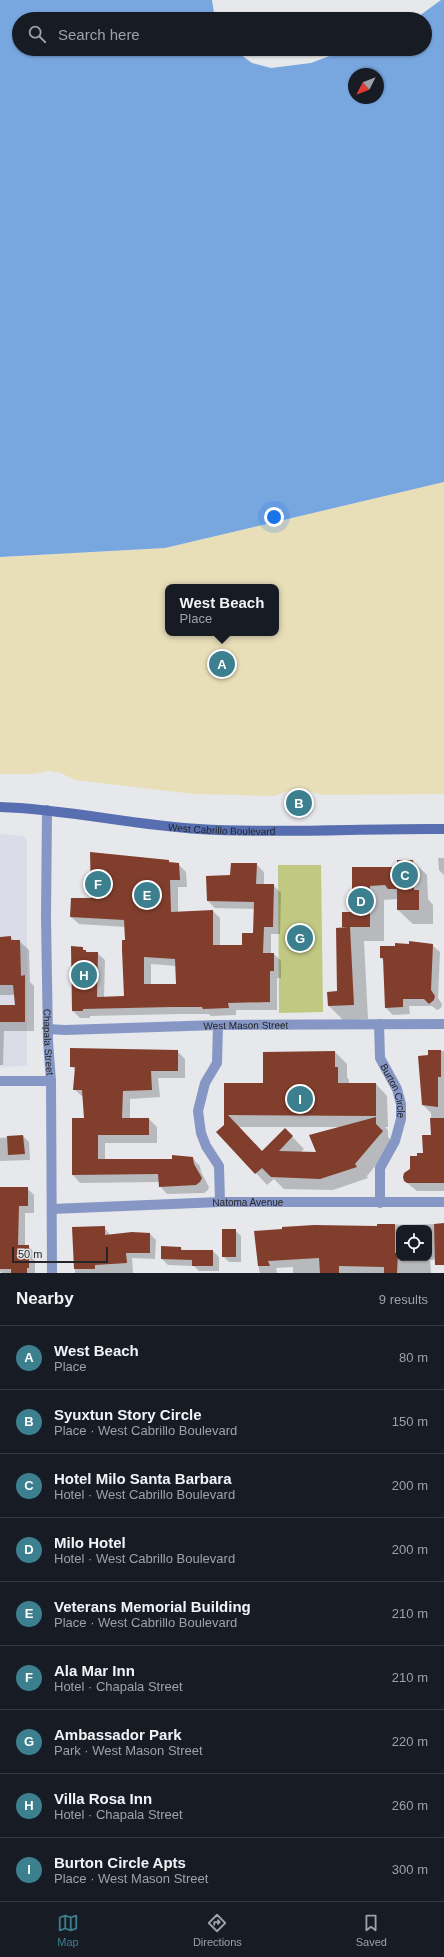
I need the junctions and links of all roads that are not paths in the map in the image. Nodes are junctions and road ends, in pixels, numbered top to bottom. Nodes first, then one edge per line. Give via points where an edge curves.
1 (0, 807) edge
2 (47, 810) junction
3 (444, 828) edge
4 (378, 1024) junction
5 (444, 1024) edge
6 (218, 1025) junction
7 (48, 1029) junction
8 (0, 1081) edge
9 (51, 1081) junction
10 (220, 1202) junction
11 (444, 1202) edge
12 (380, 1203) junction
13 (52, 1209) junction
14 (52, 1273) edge

1 - 2 main road, West Cabrillo Boulevard
2 - 3 main road, West Cabrillo Boulevard via 199,829
2 - 7 street, Chapala Street
4 - 5 street, West Mason Street
4 - 6 street, West Mason Street
4 - 12 street, Burton Circle via 380,1058 397,1089 401,1104 401,1119 395,1141 380,1168
6 - 7 street, West Mason Street
6 - 10 street via 217,1063 205,1083 198,1111 201,1133 219,1166
7 - 9 street, Chapala Street
8 - 9 street
9 - 13 street, Chapala Street
10 - 12 street, Natoma Avenue
10 - 13 street, Natoma Avenue
11 - 12 street, Natoma Avenue
13 - 14 street, Chapala Street

